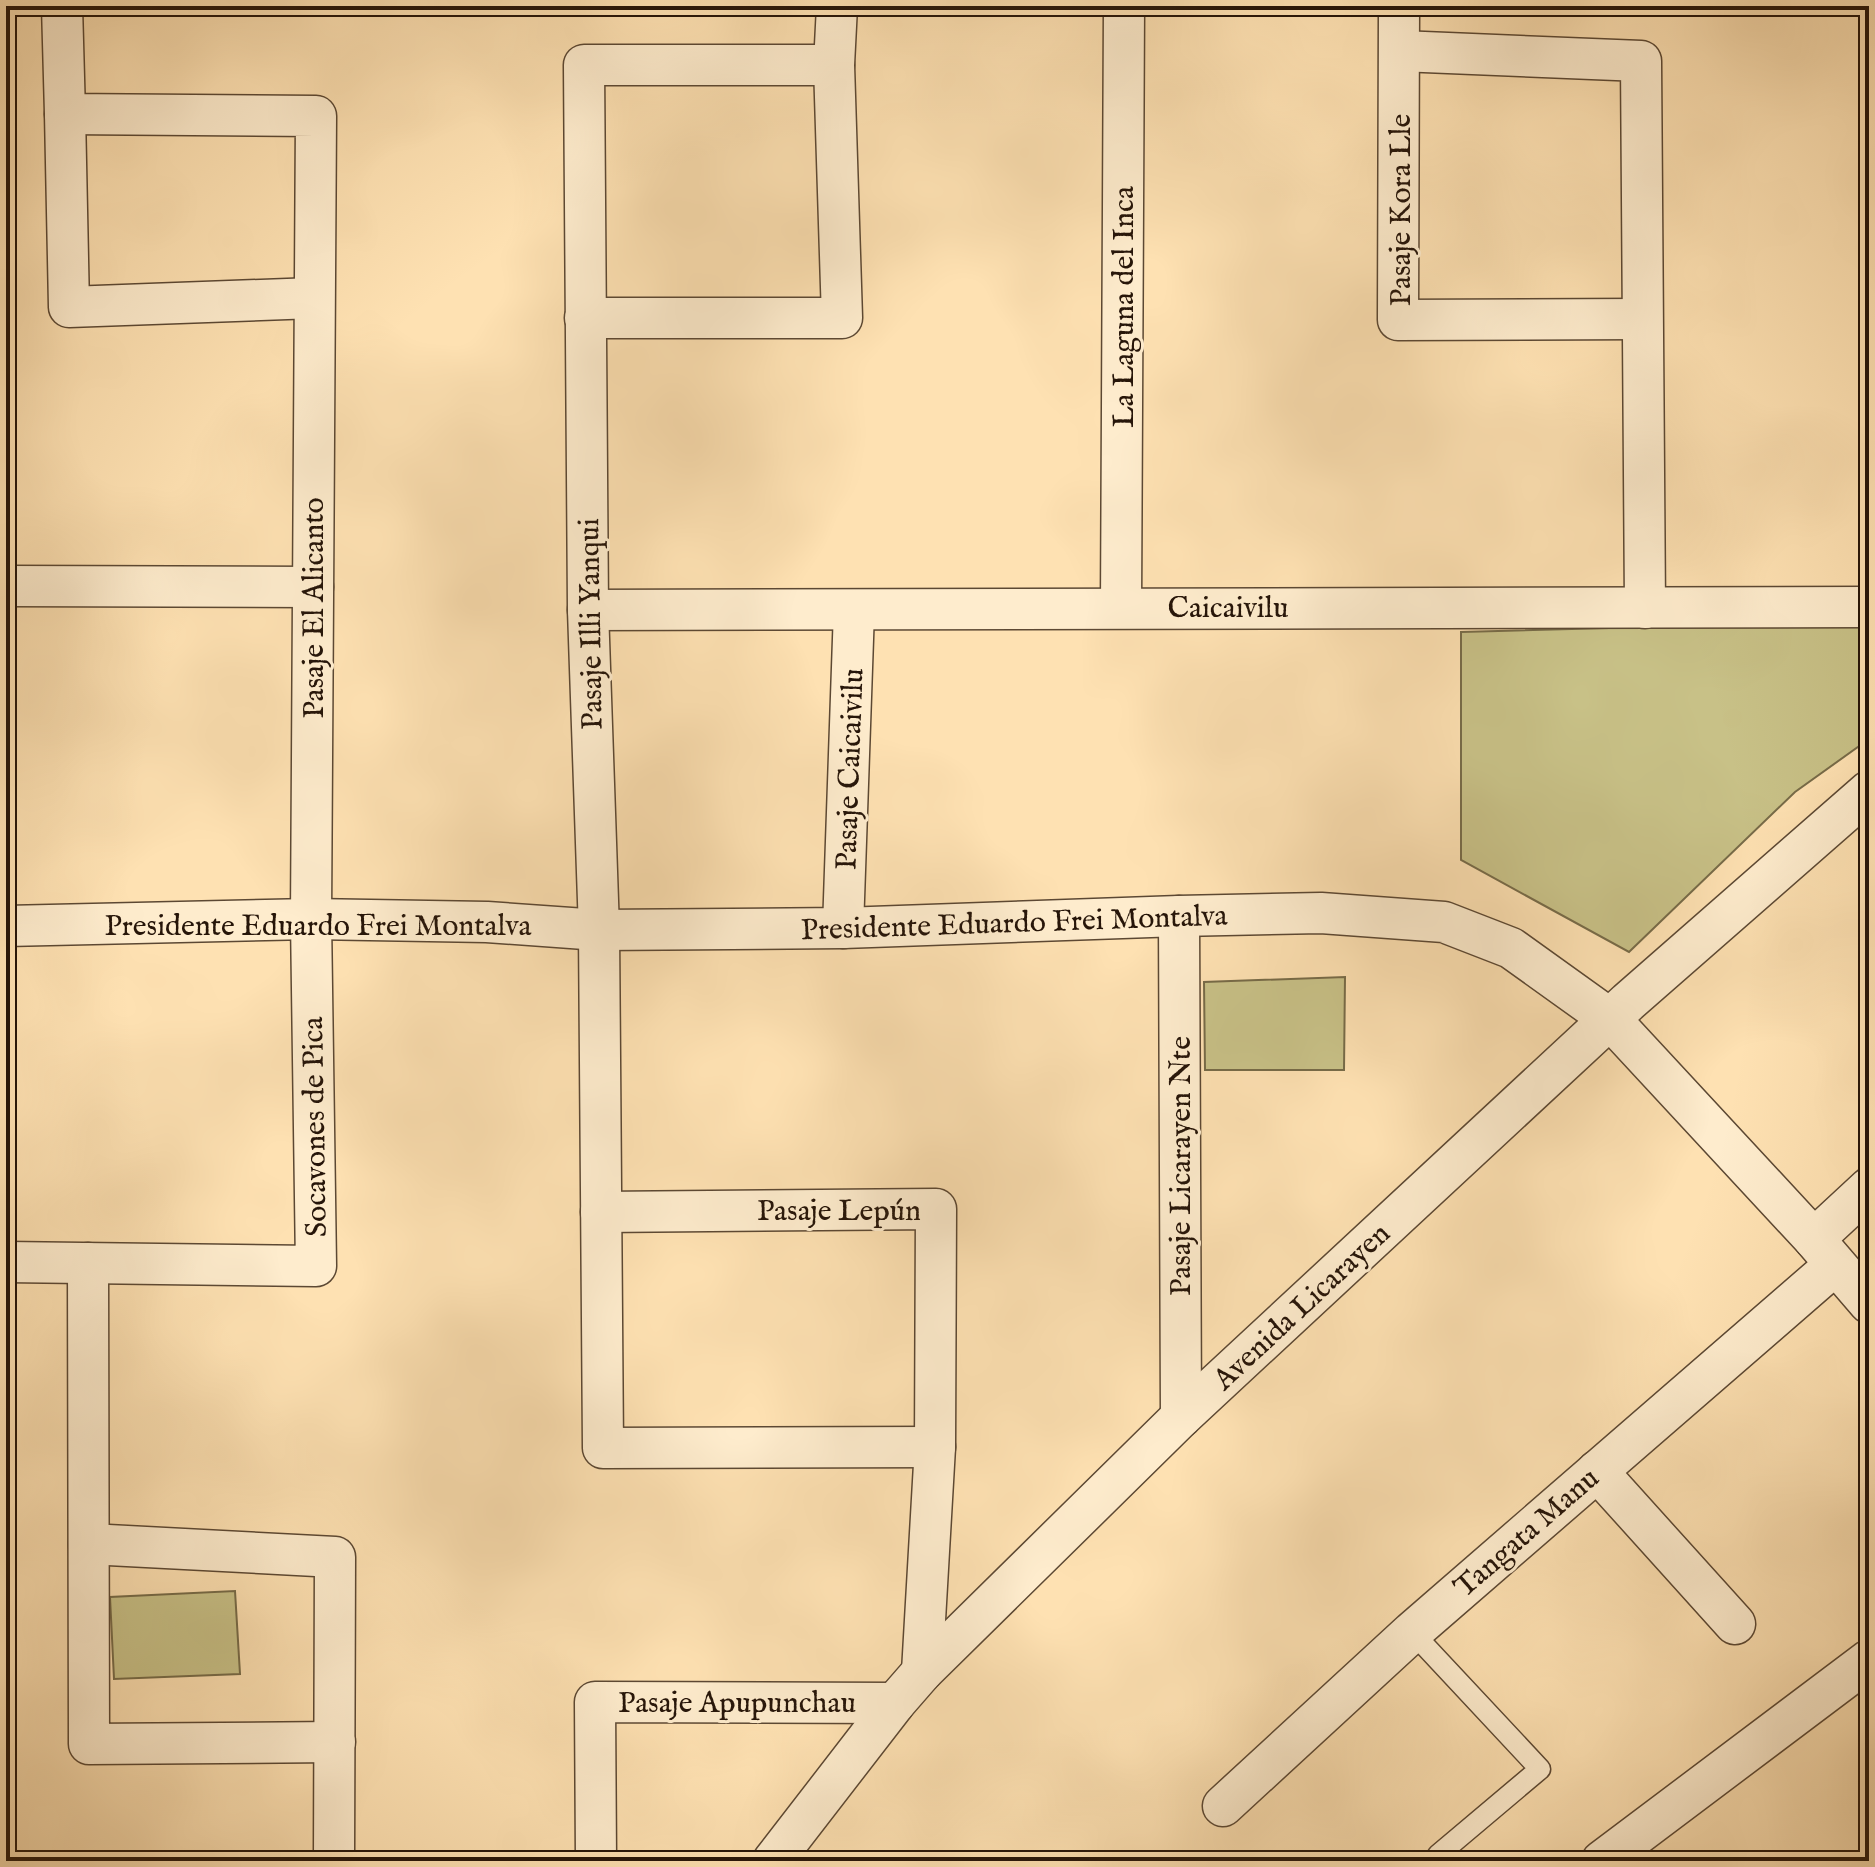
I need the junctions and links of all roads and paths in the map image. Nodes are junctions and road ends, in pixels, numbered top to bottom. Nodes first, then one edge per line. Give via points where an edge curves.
1 (62, 6) edge
2 (837, 6) edge
3 (1124, 6) edge
4 (1399, 6) edge
5 (1400, 51) junction
6 (834, 65) junction
7 (65, 114) junction
8 (314, 298) junction
9 (585, 318) junction
10 (1641, 319) junction
11 (6, 586) edge
12 (313, 587) junction
13 (1121, 607) junction
14 (1869, 607) edge
15 (1645, 608) junction
16 (588, 610) junction
17 (854, 610) junction
18 (1869, 791) edge
19 (1179, 916) junction
20 (311, 919) junction
21 (6, 926) edge
22 (843, 928) junction
23 (599, 930) junction
24 (1610, 1019) junction
25 (1869, 1188) edge
26 (601, 1212) junction
27 (1825, 1252) junction
28 (6, 1262) edge
29 (88, 1263) junction
30 (1869, 1303) edge
31 (1181, 1417) junction
32 (935, 1447) junction
33 (1597, 1471) junction
34 (89, 1544) junction
35 (1735, 1624) dead end
36 (1412, 1632) junction
37 (1869, 1660) edge
38 (922, 1672) junction
39 (895, 1703) junction
40 (335, 1742) junction
41 (1223, 1806) dead end
42 (1438, 1855) dead end
43 (334, 1861) edge
44 (596, 1861) edge
45 (773, 1861) edge
46 (1602, 1861) edge

1 - 7 street
2 - 6 street
3 - 13 street, La Laguna del Inca
4 - 5 street, Pasaje Kora Lle
5 - 10 street via 1641,61
5 - 10 street, Pasaje Kora Lle via 1398,320
6 - 9 street, Pasaje Illi Yanqui via 584,65
6 - 9 street via 842,318
7 - 8 street, Pasaje El Alicanto via 316,116
7 - 8 street via 69,307
8 - 12 street, Pasaje El Alicanto
9 - 16 street, Pasaje Illi Yanqui
10 - 15 street
11 - 12 street
12 - 20 street, Pasaje El Alicanto
13 - 15 street, Caicaivilu
13 - 17 street, Caicaivilu
14 - 15 street, Caicaivilu
16 - 17 street, Caicaivilu
16 - 23 street, Pasaje Illi Yanqui
17 - 22 street, Pasaje Caicaivilu
18 - 24 street, Avenida Licarayen
19 - 22 street, Presidente Eduardo Frei Montalva
19 - 24 street, Presidente Eduardo Frei Montalva via 1321,913 1444,922 1511,948
19 - 31 street, Pasaje Licarayen Nte
20 - 21 street, Presidente Eduardo Frei Montalva
20 - 23 street, Presidente Eduardo Frei Montalva
20 - 29 street, Socavones de Pica via 316,1266
22 - 23 street, Presidente Eduardo Frei Montalva
23 - 26 street
24 - 27 street, Presidente Eduardo Frei Montalva
24 - 31 street, Avenida Licarayen
25 - 27 street, Tangata Manu
26 - 32 street via 603,1448
26 - 32 street, Pasaje Lepún via 936,1209
27 - 30 street, Presidente Eduardo Frei Montalva
27 - 33 street, Tangata Manu
28 - 29 street, Socavones de Pica
29 - 34 street
31 - 38 street, Avenida Licarayen
32 - 38 street, Pasaje Lepún
33 - 35 street
33 - 36 street, Tangata Manu
34 - 40 street via 335,1557
34 - 40 street via 89,1744
36 - 41 street, Tangata Manu
36 - 42 lane via 1540,1769
37 - 46 street
38 - 39 street, Avenida Licarayen
39 - 44 street, Pasaje Apupunchau via 595,1702
39 - 45 street, Avenida Licarayen
40 - 43 street

